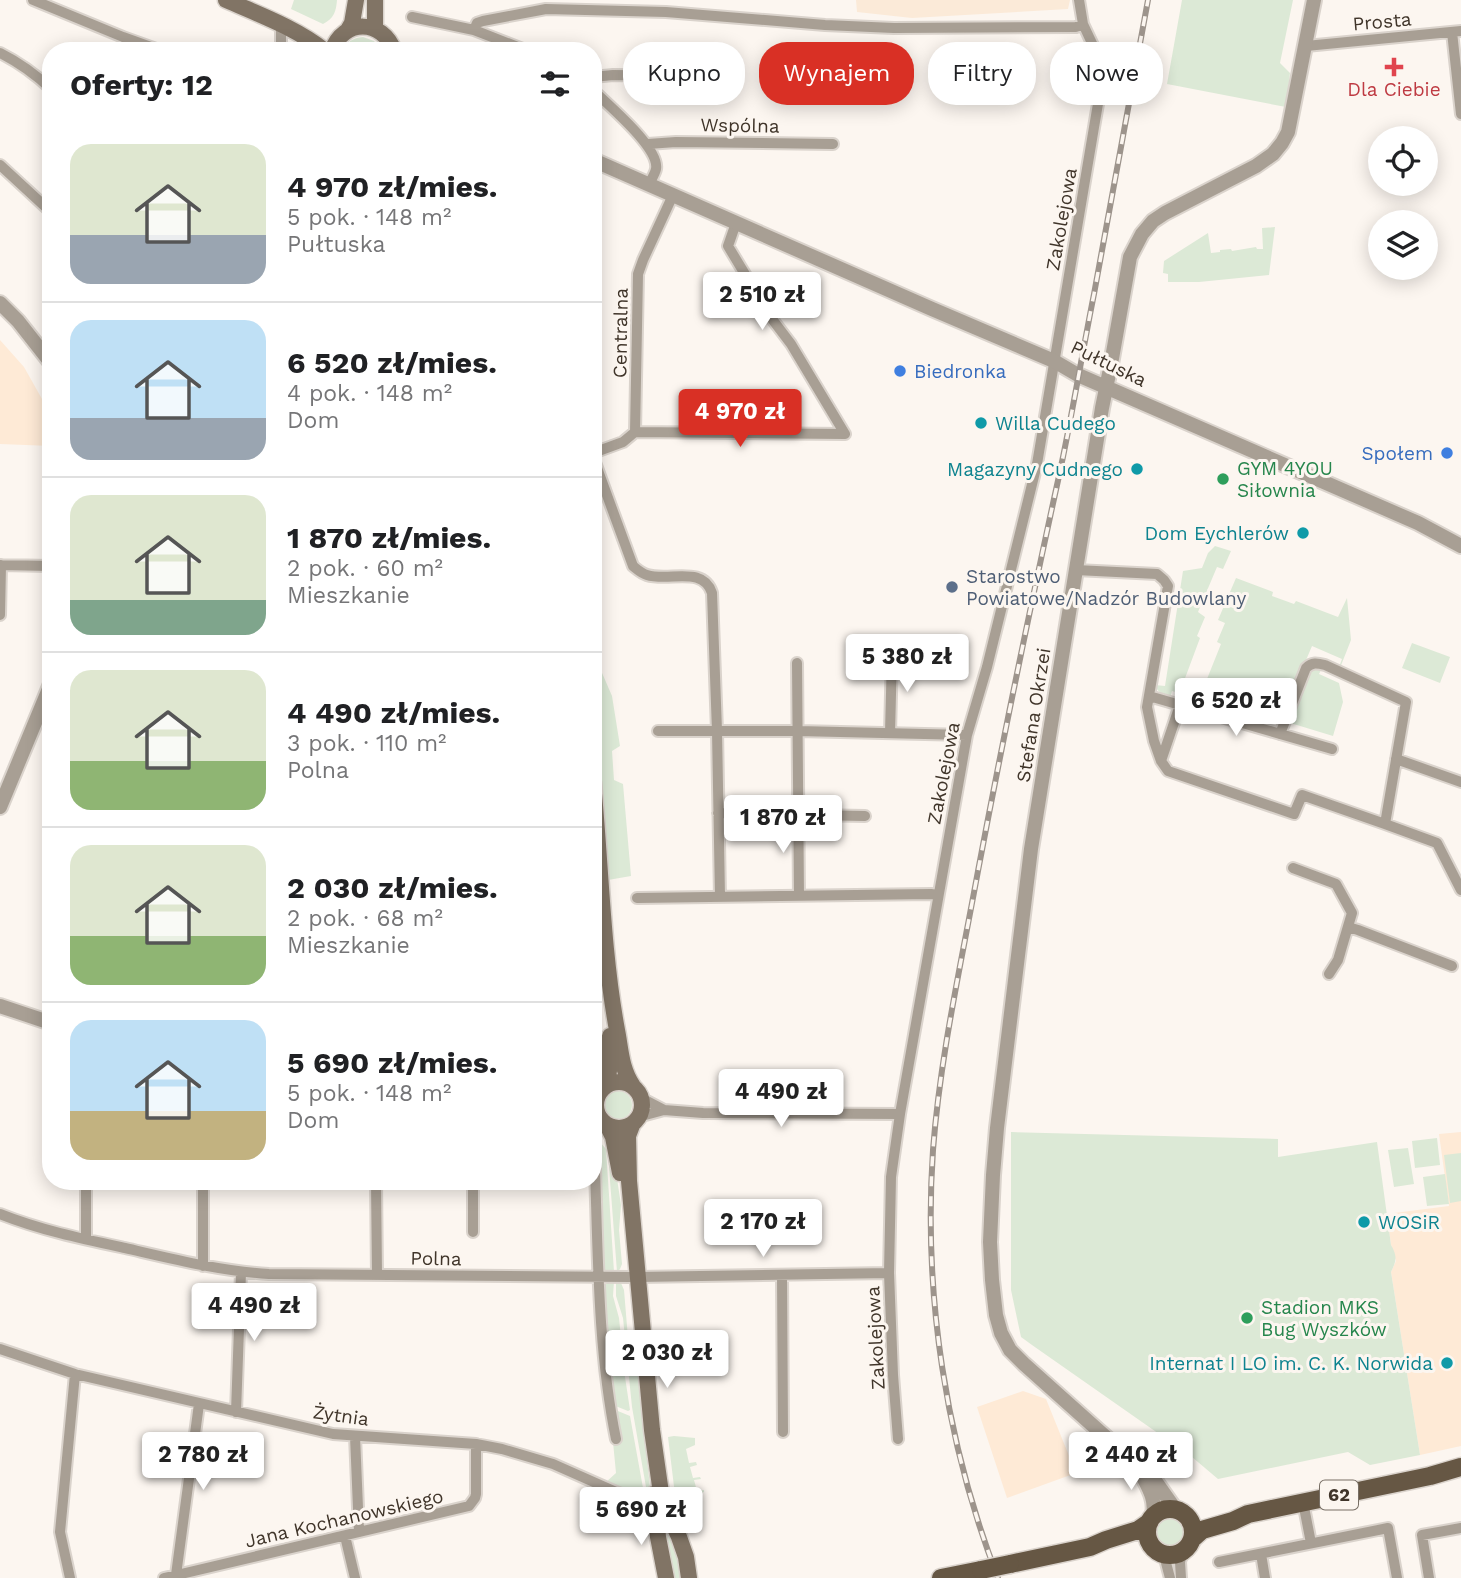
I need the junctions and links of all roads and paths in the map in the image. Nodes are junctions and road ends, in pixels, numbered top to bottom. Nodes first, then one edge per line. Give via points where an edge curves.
1 (33, 0) edge
2 (226, 0) edge
3 (356, 0) edge
4 (375, 0) edge
5 (1079, 0) edge
6 (1314, 0) edge
7 (412, 17) dead end
8 (281, 24) junction
9 (1083, 24) junction
10 (375, 29) junction
11 (474, 30) junction
12 (1457, 32) edge
13 (340, 39) edge
14 (137, 42) edge
15 (281, 42) edge
16 (313, 42) edge
17 (390, 42) edge
18 (505, 42) edge
19 (1306, 46) junction
20 (0, 53) edge
21 (623, 75) edge
22 (602, 76) edge
23 (42, 80) edge
24 (602, 99) edge
25 (1461, 114) edge
26 (648, 144) junction
27 (833, 144) dead end
28 (602, 164) edge
29 (0, 165) edge
30 (649, 184) junction
31 (673, 195) junction
32 (42, 204) edge
33 (736, 223) junction
34 (0, 303) edge
35 (42, 352) edge
36 (1054, 360) junction
37 (1106, 387) junction
38 (635, 432) junction
39 (602, 451) edge
40 (602, 479) edge
41 (1461, 546) edge
42 (0, 565) edge
43 (42, 566) edge
44 (1076, 569) junction
45 (0, 615) edge
46 (892, 655) dead end
47 (797, 663) dead end
48 (1149, 696) junction
49 (1180, 705) junction
50 (42, 722) edge
51 (658, 731) dead end
52 (717, 731) junction
53 (798, 731) junction
54 (890, 733) junction
55 (1280, 734) junction
56 (967, 735) junction
57 (1332, 749) dead end
58 (1396, 758) junction
59 (1161, 761) junction
60 (1461, 782) edge
61 (0, 807) edge
62 (718, 813) junction
63 (799, 814) junction
64 (865, 816) dead end
65 (1385, 824) junction
66 (1293, 868) dead end
67 (602, 888) edge
68 (1461, 890) edge
69 (938, 895) junction
70 (799, 896) junction
71 (720, 897) junction
72 (638, 898) dead end
73 (1348, 927) junction
74 (1452, 966) dead end
75 (1329, 974) dead end
76 (612, 1005) junction
77 (0, 1006) edge
78 (42, 1020) edge
79 (602, 1087) edge
80 (602, 1090) edge
81 (637, 1092) junction
82 (664, 1110) junction
83 (900, 1114) junction
84 (602, 1119) edge
85 (635, 1120) junction
86 (602, 1121) edge
87 (86, 1190) edge
88 (203, 1190) edge
89 (376, 1190) edge
90 (473, 1190) edge
91 (596, 1190) edge
92 (0, 1214) edge
93 (473, 1232) dead end
94 (86, 1239) junction
95 (204, 1266) junction
96 (241, 1272) junction
97 (889, 1273) junction
98 (377, 1275) junction
99 (782, 1275) junction
100 (598, 1277) junction
101 (634, 1277) junction
102 (0, 1349) edge
103 (75, 1374) junction
104 (199, 1404) junction
105 (236, 1412) junction
106 (783, 1432) dead end
107 (355, 1436) junction
108 (616, 1438) dead end
109 (898, 1439) dead end
110 (475, 1444) junction
111 (1137, 1465) junction
112 (1461, 1467) edge
113 (1430, 1476) junction
114 (1461, 1476) edge
115 (1303, 1502) junction
116 (656, 1510) junction
117 (1181, 1512) junction
118 (1248, 1514) junction
119 (1150, 1519) junction
120 (671, 1522) junction
121 (1461, 1528) edge
122 (359, 1532) junction
123 (345, 1536) junction
124 (1311, 1543) junction
125 (1188, 1545) junction
126 (1090, 1547) junction
127 (1155, 1550) junction
128 (1261, 1554) junction
129 (1219, 1562) dead end
130 (176, 1575) junction
131 (70, 1578) edge
132 (164, 1578) edge
133 (355, 1578) edge
134 (666, 1578) edge
135 (689, 1578) edge
136 (941, 1578) edge
137 (1170, 1578) edge
138 (1181, 1578) edge
139 (1265, 1578) edge
140 (1397, 1578) edge
141 (1429, 1578) edge

1 - 14 street
2 - 8 main road
3 - 13 main road via 352,23
4 - 10 main road
5 - 9 street, Zakolejowa
6 - 19 street, Stefana Okrzei
7 - 11 street
8 - 13 main road
8 - 15 street
8 - 16 main road
9 - 11 street via 894,28 666,12 546,9 483,21
9 - 36 street, Zakolejowa via 1102,69 1101,86
10 - 13 main road via 361,26
10 - 17 main road
11 - 18 street
12 - 19 street, Prosta
12 - 25 street
19 - 37 street, Stefana Okrzei via 1288,132 1273,154 1165,213 1142,234 1130,257
20 - 23 street
21 - 22 street
24 - 26 street
26 - 27 street, Wspólna
26 - 30 street via 656,159
28 - 30 street, Pułtuska
29 - 32 street
30 - 31 street, Pułtuska
31 - 33 street, Pułtuska
31 - 38 street, Centralna via 638,274
33 - 36 street, Pułtuska
33 - 38 street via 728,246 845,434
34 - 35 street
36 - 37 street, Pułtuska
36 - 56 street, Zakolejowa via 1037,464
37 - 41 street, Pułtuska
37 - 44 street, Stefana Okrzei
38 - 39 street
40 - 52 street via 634,566 651,576 695,576 710,588
42 - 43 street
42 - 45 street
44 - 48 street via 1157,574 1164,580 1167,586
44 - 111 street, Stefana Okrzei via 1031,849 998,1117 992,1280 996,1315 1010,1350
46 - 54 street
47 - 53 street
48 - 49 street
48 - 59 street via 1149,719
49 - 55 street
49 - 59 street
50 - 61 street
51 - 52 street
52 - 53 street
52 - 62 street
53 - 54 street
53 - 63 street
54 - 56 street
55 - 57 street
55 - 58 street via 1306,668 1317,663 1406,702
56 - 69 street, Zakolejowa
58 - 60 street
58 - 65 street
59 - 65 street via 1168,771 1294,814 1301,796
62 - 63 street
62 - 71 street
63 - 64 street
63 - 70 street
65 - 68 street via 1437,843
66 - 73 street via 1336,884 1352,913
67 - 76 main road
69 - 70 street
69 - 83 street, Zakolejowa
70 - 71 street
71 - 72 street
73 - 74 street
73 - 75 street
76 - 79 main road via 610,1062
76 - 81 main road via 626,1077
77 - 78 street
80 - 81 main road via 619,1082
81 - 82 street
81 - 85 main road via 642,1105
82 - 83 street
82 - 85 street
83 - 97 street, Zakolejowa via 891,1177
84 - 85 main road via 620,1128
85 - 101 main road via 628,1147
86 - 101 main road via 613,1137
87 - 94 street
88 - 95 street
89 - 98 street
90 - 93 street
91 - 100 street
92 - 94 street, Polna
94 - 95 street, Polna
95 - 96 street, Polna
96 - 98 street, Polna
96 - 105 street
97 - 99 street, Polna
97 - 109 street, Zakolejowa
98 - 100 street, Polna
99 - 101 street, Polna
99 - 106 street
100 - 101 street, Polna
100 - 108 street
101 - 116 main road
101 - 120 main road via 658,1475
102 - 103 street, Żytnia
103 - 104 street, Żytnia
103 - 131 street via 60,1532
104 - 105 street, Żytnia
104 - 130 street
105 - 107 street, Żytnia
107 - 110 street, Żytnia
107 - 122 street
110 - 116 street, Żytnia via 553,1464
110 - 122 street, Jana Kochanowskiego via 475,1498 470,1506
111 - 117 street, Stefana Okrzei via 1149,1472
111 - 119 street, Stefana Okrzei via 1154,1503
112 - 113 main road, 62
113 - 114 main road, 62
113 - 115 main road, 62
115 - 118 main road, 62
115 - 124 street
116 - 120 street, Żytnia
116 - 134 main road
117 - 118 main road, 62 via 1199,1518
117 - 119 main road, 62 via 1161,1510
117 - 125 main road via 1192,1526
118 - 125 main road, 62 via 1202,1530
119 - 126 main road, 62 via 1138,1530
119 - 127 main road via 1146,1535
120 - 135 main road via 686,1557
121 - 141 street via 1422,1535
122 - 123 street, Jana Kochanowskiego
123 - 130 street, Jana Kochanowskiego
123 - 133 street
124 - 128 street
124 - 140 street via 1388,1528
125 - 127 main road, 62 via 1171,1555
125 - 138 street via 1180,1562
126 - 127 main road, 62 via 1140,1544
126 - 136 main road, 62, bridge
127 - 137 street via 1165,1559
128 - 129 street
128 - 139 street
130 - 132 street, Jana Kochanowskiego

